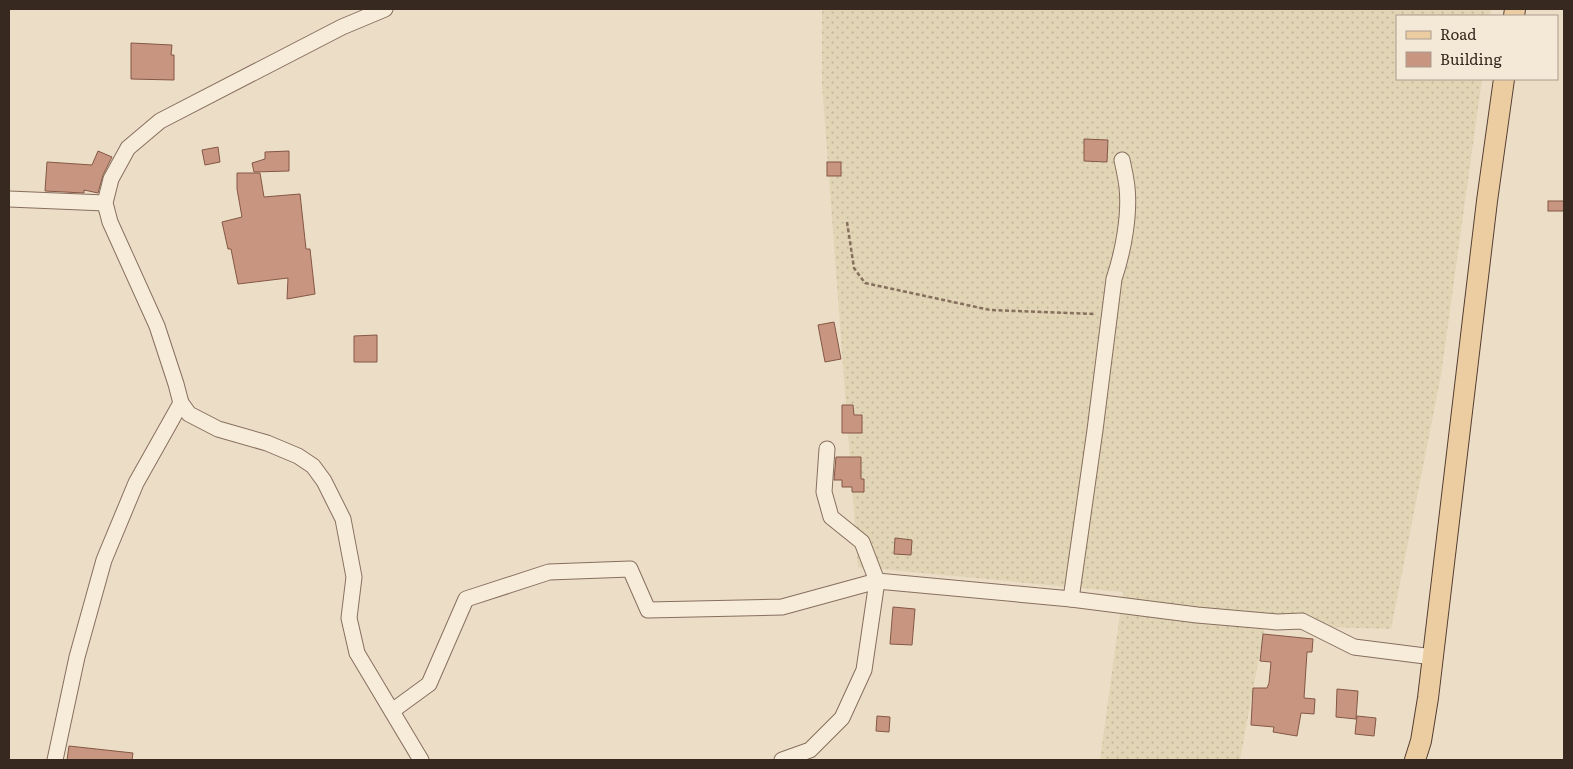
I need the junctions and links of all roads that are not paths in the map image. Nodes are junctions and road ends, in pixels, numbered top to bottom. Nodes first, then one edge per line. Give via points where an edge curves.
1 (385, 9) edge
2 (1504, 80) edge
3 (1122, 160) dead end
4 (9, 199) edge
5 (105, 203) junction
6 (181, 403) junction
7 (827, 449) dead end
8 (877, 581) junction
9 (1071, 598) junction
10 (1433, 657) junction
11 (392, 711) junction
12 (55, 760) edge
13 (421, 760) edge
14 (782, 760) edge
15 (1416, 760) edge

1 - 5 street via 342,27 160,120 128,148 110,179
2 - 10 main road
3 - 9 street via 1128,206 1121,258 1114,280
4 - 5 street
5 - 6 street via 110,222 157,326
6 - 11 street via 189,414 218,429 298,456 313,466 324,481 343,519 354,577 349,618 357,653
6 - 12 street via 136,482 104,560 77,657
7 - 8 street via 824,492 831,517 862,542
8 - 9 street
8 - 11 street via 782,607 648,610 630,569 549,572 466,599 429,684
8 - 14 street via 864,670 842,718 810,750
9 - 10 street via 1206,616 1277,622 1302,620 1354,647
10 - 15 main road
11 - 13 street

